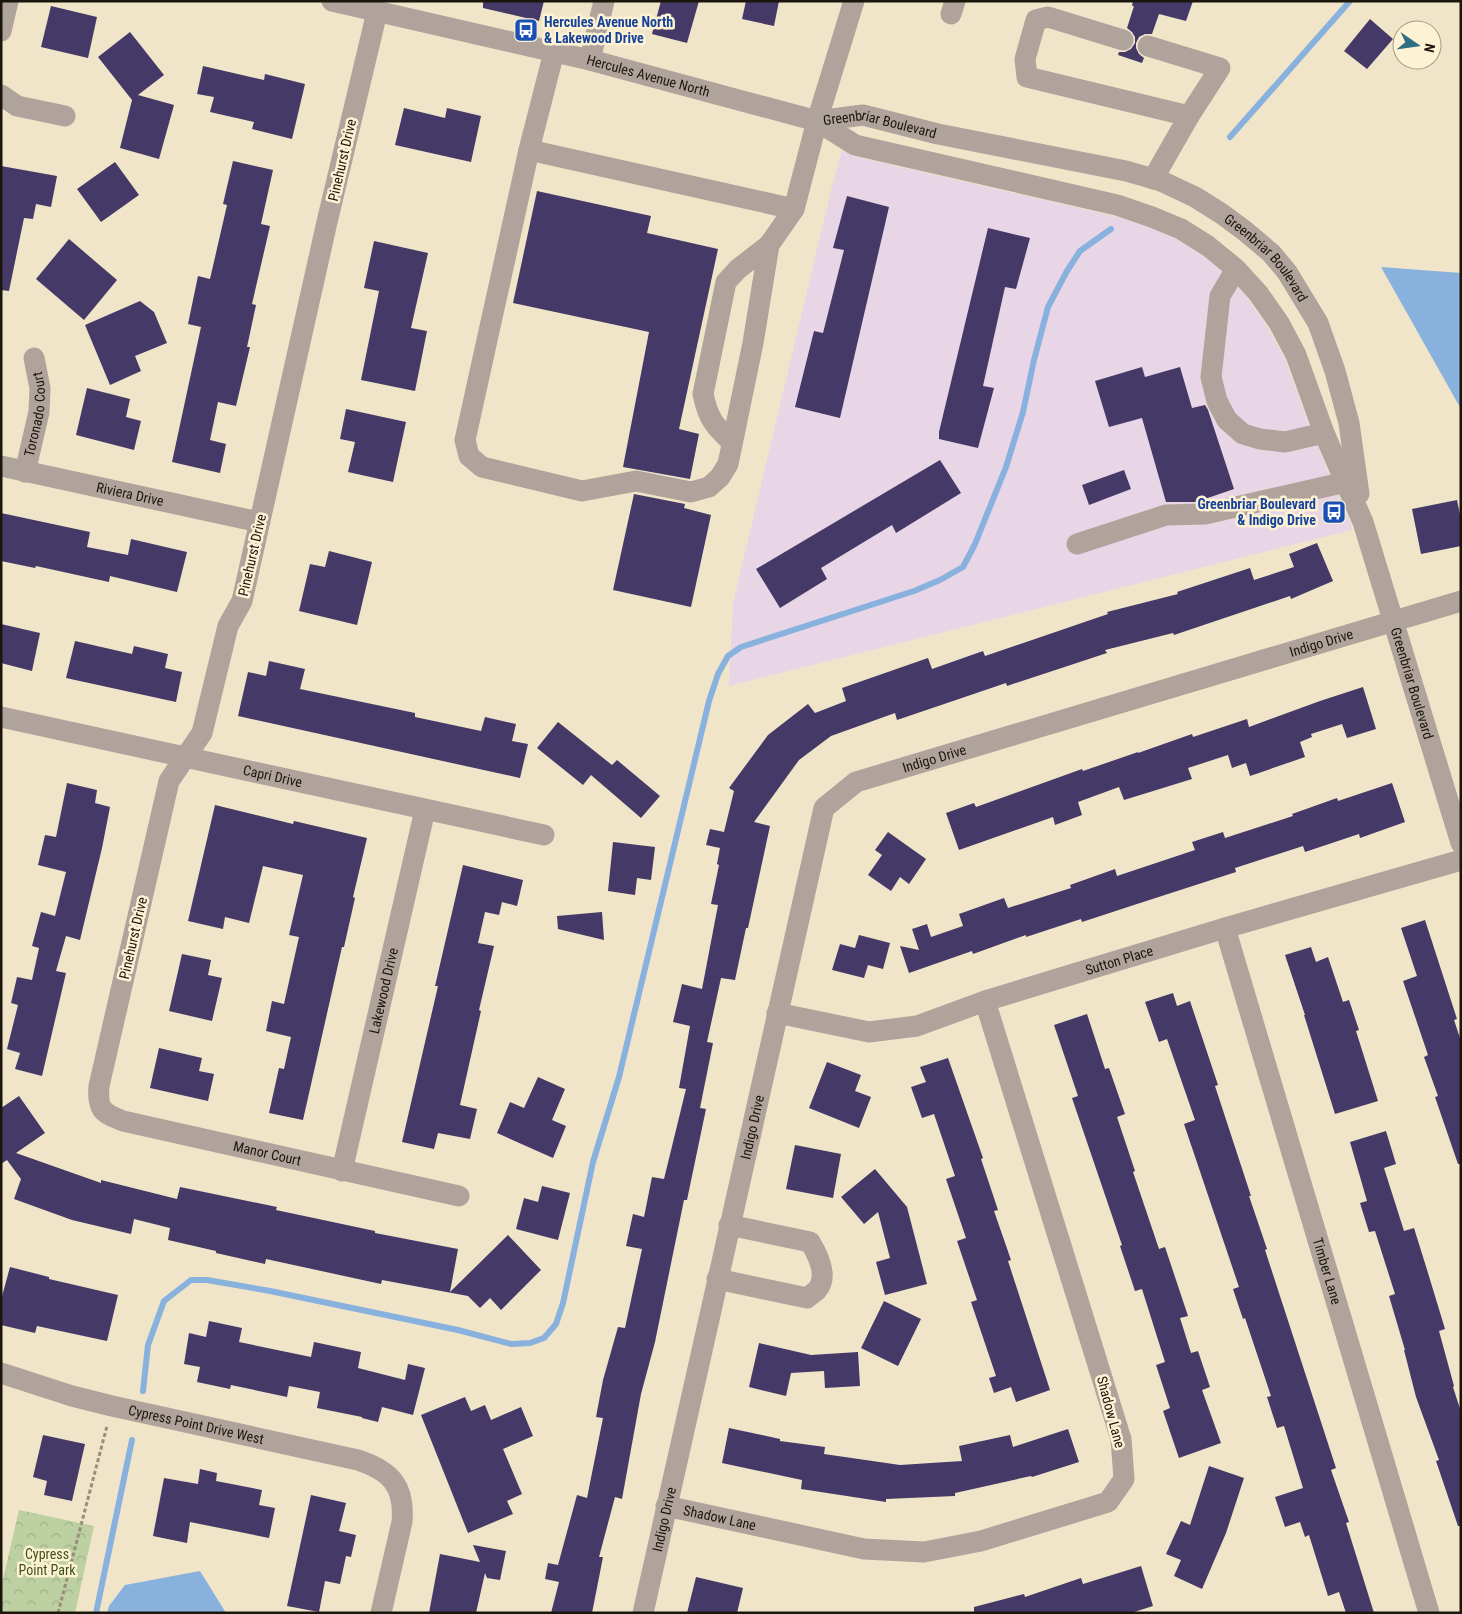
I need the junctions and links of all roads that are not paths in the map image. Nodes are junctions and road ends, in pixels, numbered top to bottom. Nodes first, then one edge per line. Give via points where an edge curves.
1 (8, 1) edge
2 (604, 1) edge
3 (854, 1) edge
4 (340, 2) edge
5 (377, 12) junction
6 (1, 31) edge
7 (1123, 40) dead end
8 (1148, 46) dead end
9 (554, 52) junction
10 (590, 60) junction
11 (1, 95) edge
12 (65, 116) dead end
13 (1189, 116) junction
14 (817, 121) junction
15 (529, 150) junction
16 (1153, 179) junction
17 (794, 209) junction
18 (769, 245) junction
19 (1236, 269) junction
20 (34, 358) dead end
21 (1324, 433) junction
22 (732, 442) junction
23 (1, 466) edge
24 (25, 472) junction
25 (1346, 482) junction
26 (259, 522) junction
27 (1363, 522) junction
28 (1077, 544) dead end
29 (1461, 601) edge
30 (1394, 622) junction
31 (1, 717) edge
32 (185, 758) junction
33 (425, 810) junction
34 (544, 835) dead end
35 (1461, 843) edge
36 (1461, 860) edge
37 (1224, 928) junction
38 (985, 1001) junction
39 (777, 1013) junction
40 (99, 1086) joint
41 (342, 1171) junction
42 (459, 1196) dead end
43 (729, 1225) junction
44 (717, 1279) junction
45 (1, 1373) edge
46 (666, 1506) junction
47 (381, 1613) edge
48 (643, 1613) edge
49 (1429, 1613) edge

1 - 6 street
2 - 10 street
3 - 14 street
4 - 5 street, Hercules Avenue North
5 - 9 street, Hercules Avenue North
5 - 26 street, Pinehurst Drive
7 - 13 street via 1048,17 1036,20 1025,59 1027,77
8 - 13 street via 1220,68
9 - 10 street, Hercules Avenue North
9 - 15 street
10 - 14 street, Hercules Avenue North
11 - 12 street via 17,106
13 - 16 street
14 - 16 street, Greenbriar Boulevard via 863,115
14 - 17 street
14 - 19 street, Greenbriar Boulevard via 855,145 1117,205 1152,216 1208,246
15 - 17 street
15 - 22 street via 465,440 469,456 482,467 582,491 636,481 691,492 709,487 720,477 728,464
16 - 27 street, Greenbriar Boulevard via 1195,197 1245,230 1288,272 1304,297 1318,323 1349,424
17 - 18 street
18 - 22 street via 754,343
18 - 22 street via 726,282 703,394 706,410 715,427
19 - 21 street, Greenbriar Boulevard via 1279,323 1296,356
19 - 21 street via 1220,296 1211,377 1227,420 1243,434 1260,439 1285,442
20 - 24 street, Toronado Court via 40,388 39,412
21 - 25 street, Greenbriar Boulevard
23 - 24 street, Riviera Drive
24 - 26 street, Riviera Drive
25 - 27 street, Greenbriar Boulevard
25 - 28 street via 1205,514 1166,515
26 - 32 street, Pinehurst Drive via 242,601 228,626 202,733
27 - 30 street, Greenbriar Boulevard
29 - 30 street, Indigo Drive
30 - 35 street, Greenbriar Boulevard
30 - 39 street, Indigo Drive via 856,782 824,808
31 - 32 street, Capri Drive
32 - 33 street, Capri Drive
32 - 40 street, Pinehurst Drive via 169,781
33 - 34 street, Capri Drive
33 - 41 street, Lakewood Drive
36 - 37 street, Sutton Place
37 - 38 street, Sutton Place
37 - 49 street, Timber Lane
38 - 39 street, Sutton Place via 917,1026 869,1032
38 - 46 street, Shadow Lane via 1121,1440 1124,1479 1108,1502 981,1541 924,1552 864,1549
39 - 43 street, Indigo Drive
40 - 41 street, Manor Court via 100,1108 123,1121
41 - 42 street, Manor Court
43 - 44 street, Indigo Drive
43 - 44 street via 810,1242 818,1256 822,1277 818,1289 808,1298
44 - 46 street, Indigo Drive
45 - 47 street, Cypress Point Drive West via 112,1406 375,1466 392,1477 403,1506
46 - 48 street, Indigo Drive

